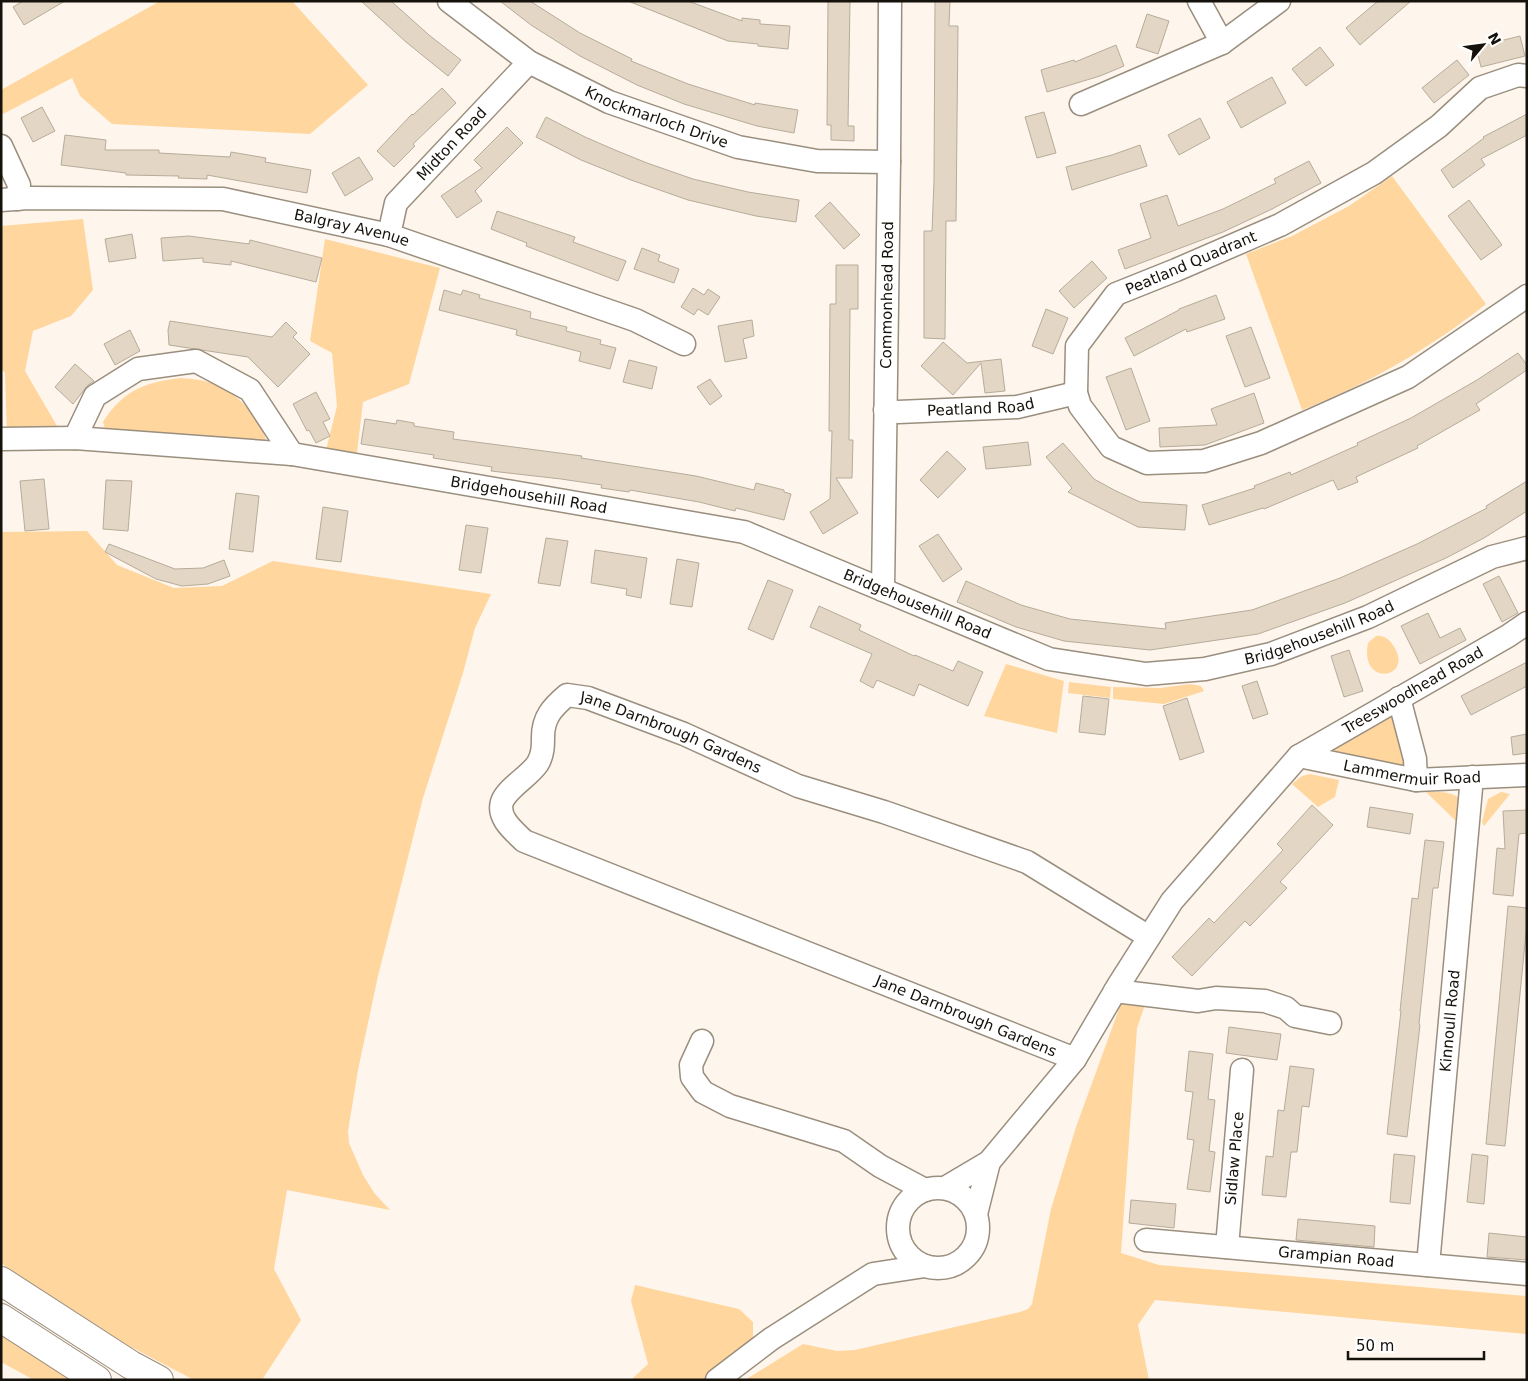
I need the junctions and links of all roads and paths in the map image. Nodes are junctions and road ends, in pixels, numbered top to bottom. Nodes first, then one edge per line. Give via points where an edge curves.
1 (449, 1) edge
2 (890, 1) edge
3 (1199, 1) edge
4 (1279, 1) edge
5 (1222, 43) junction
6 (528, 62) junction
7 (1527, 76) edge
8 (1081, 104) dead end
9 (1, 146) edge
10 (889, 162) junction
11 (10, 200) edge
12 (389, 235) junction
13 (1527, 296) edge
14 (684, 344) dead end
15 (1076, 394) junction
16 (885, 410) junction
17 (76, 438) junction
18 (1, 439) edge
19 (292, 454) junction
20 (1527, 548) edge
21 (882, 590) junction
22 (1527, 623) edge
23 (1399, 698) junction
24 (1299, 756) junction
25 (1527, 775) edge
26 (1472, 777) junction
27 (1416, 780) junction
28 (1149, 937) junction
29 (1115, 991) junction
30 (1330, 1023) dead end
31 (702, 1041) dead end
32 (1075, 1059) junction
33 (1242, 1070) dead end
34 (989, 1162) junction
35 (880, 1166) junction
36 (935, 1189) junction
37 (976, 1214) junction
38 (900, 1220) junction
39 (1146, 1240) dead end
40 (1227, 1247) junction
41 (1428, 1265) junction
42 (925, 1266) junction
43 (874, 1274) junction
44 (1527, 1274) edge
45 (1, 1282) edge
46 (1, 1318) edge
47 (97, 1380) edge
48 (159, 1380) edge
49 (717, 1380) edge

1 - 6 street, Knockmarloch Drive
2 - 10 street, Commonhead Road
3 - 5 street
4 - 5 street
5 - 8 street
6 - 10 street, Knockmarloch Drive via 608,102 738,147 817,161
6 - 12 street, Midton Road via 396,203
7 - 15 street, Peatland Quadrant via 1518,75 1480,88 1439,126 1374,174 1280,225 1116,294 1077,346
9 - 11 street via 19,185
10 - 16 street, Commonhead Road
11 - 12 street, Balgray Avenue via 223,199
12 - 14 street, Balgray Avenue via 635,320
13 - 15 street, Peatland Quadrant via 1408,378 1261,443 1204,461 1147,463 1112,446 1080,406
15 - 16 street, Peatland Road via 1017,407
16 - 21 street, Commonhead Road
17 - 18 street, Bridgehousehill Road
17 - 19 street, Bridgehousehill Road
17 - 19 street via 95,396 102,391 138,369 196,361 250,390
19 - 21 street, Bridgehousehill Road via 744,532
20 - 21 street, Bridgehousehill Road via 1492,557 1368,617 1271,654 1205,669 1146,674 1049,659
22 - 23 street, Treeswoodhead Road
23 - 24 street, Treeswoodhead Road
23 - 27 street
24 - 27 street, Lammermuir Road
24 - 28 street, Treeswoodhead Road via 1172,901
25 - 26 street, Lammermuir Road
26 - 27 street, Lammermuir Road
26 - 41 street, Kinnoull Road
28 - 29 street, Treeswoodhead Road
28 - 32 street, Jane Darnbrough Gardens via 1027,862 798,786 684,734 588,698 567,695 548,714 538,763 502,802 508,826 524,841
29 - 30 street via 1198,1001 1216,998 1265,1001 1286,1008 1295,1016
29 - 32 street, Treeswoodhead Road
31 - 35 street via 691,1065 692,1077 703,1092 730,1106 844,1141
32 - 34 street, Treeswoodhead Road
33 - 40 street, Sidlaw Place
34 - 36 street
34 - 37 street
35 - 36 street
35 - 38 street
36 - 37 street via 964,1197
36 - 38 street via 915,1194 907,1202
37 - 42 street via 979,1234 972,1251 945,1268
38 - 42 street via 900,1240 912,1257
38 - 43 street via 893,1244
39 - 40 street, Grampian Road
40 - 41 street, Grampian Road
41 - 44 street, Grampian Road
42 - 43 street
43 - 49 street via 771,1339
45 - 48 highway via 130,1365
46 - 47 highway

